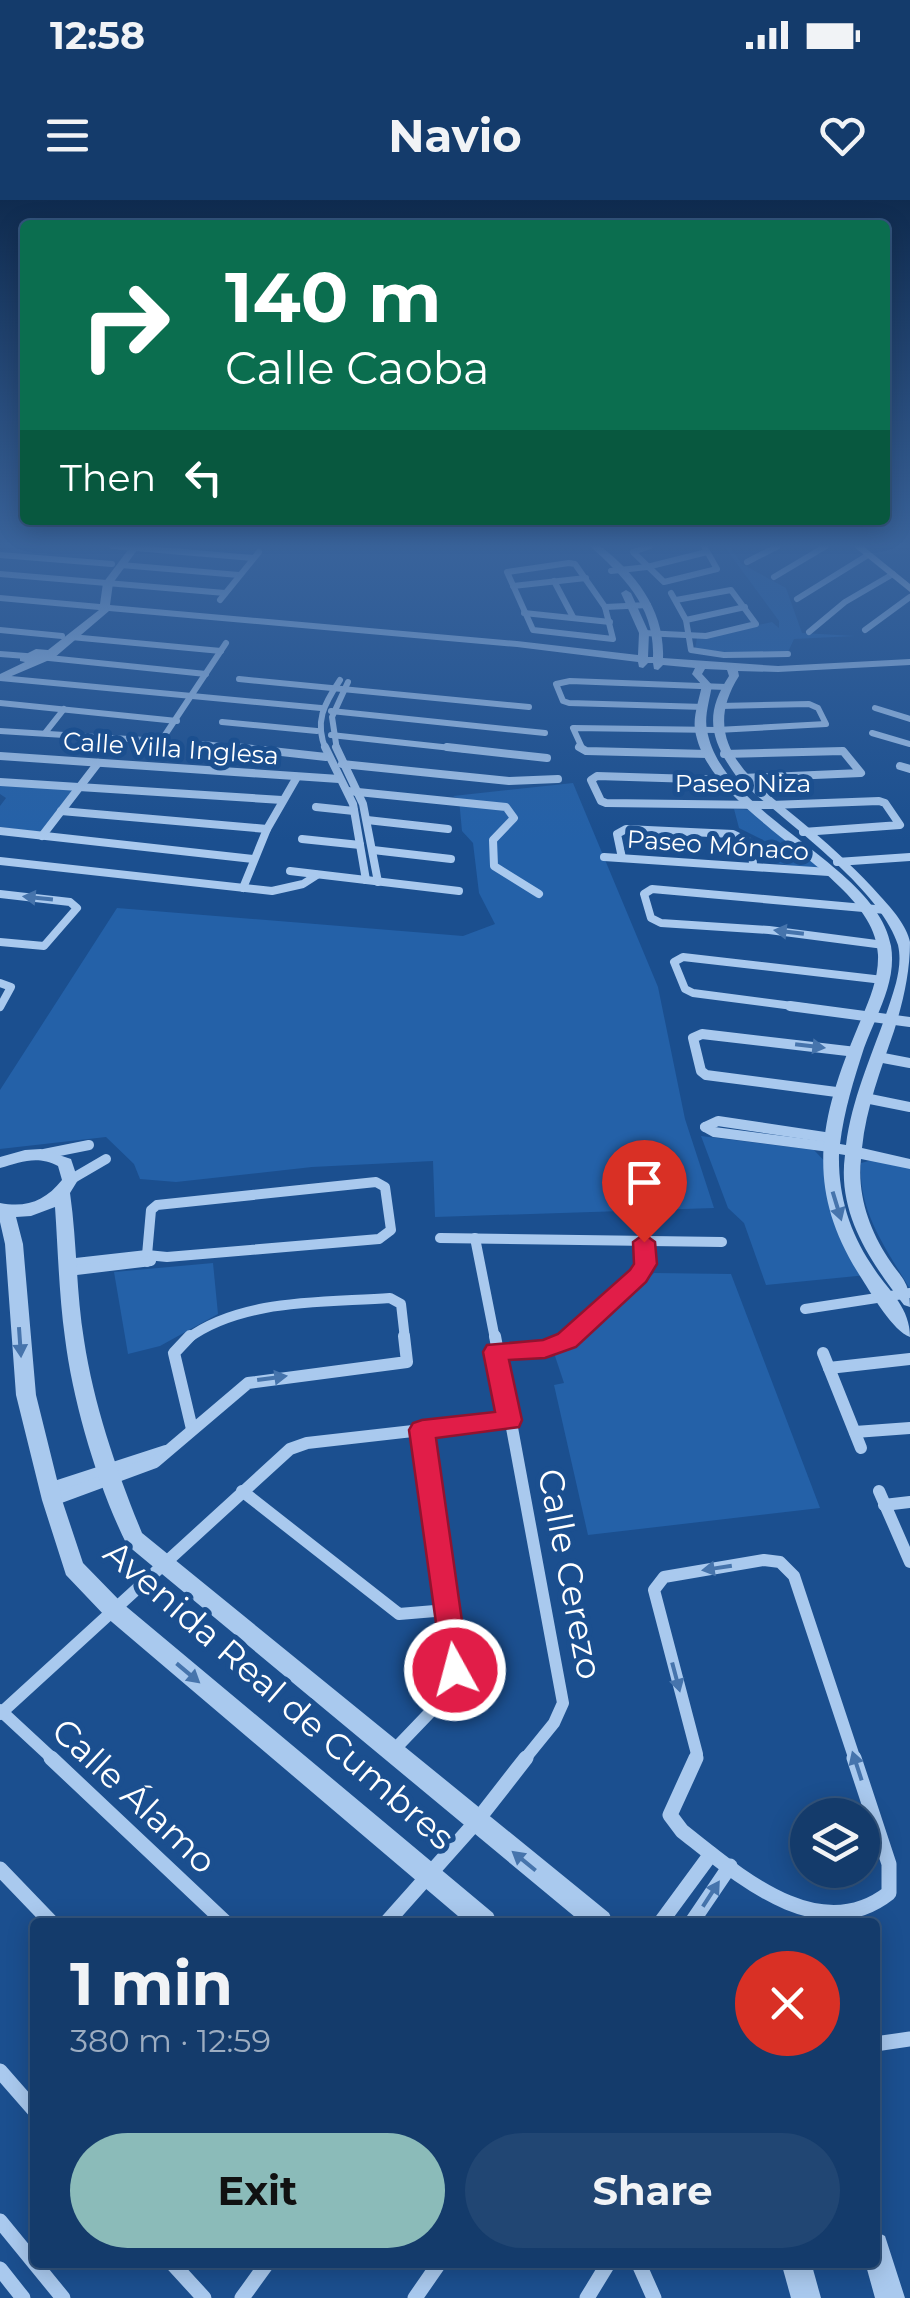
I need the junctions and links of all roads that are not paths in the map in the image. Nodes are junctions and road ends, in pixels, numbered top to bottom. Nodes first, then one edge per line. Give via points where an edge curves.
1 (55, 644) edge
2 (142, 644) edge
3 (225, 644) edge
4 (471, 644) edge
5 (487, 644) edge
6 (644, 644) edge
7 (650, 644) edge
8 (659, 644) edge
9 (690, 644) edge
10 (644, 649) junction
11 (220, 652) junction
12 (0, 654) edge
13 (788, 654) dead end
14 (37, 657) junction
15 (658, 661) junction
16 (910, 664) edge
17 (699, 669) junction
18 (733, 670) junction
19 (206, 674) junction
20 (0, 676) edge
21 (239, 679) dead end
22 (341, 685) junction
23 (707, 685) junction
24 (726, 687) junction
25 (195, 697) junction
26 (446, 700) junction
27 (0, 703) edge
28 (529, 707) dead end
29 (712, 707) junction
30 (321, 708) junction
31 (875, 708) dead end
32 (64, 710) junction
33 (331, 711) junction
34 (910, 719) edge
35 (177, 721) junction
36 (222, 722) dead end
37 (437, 722) junction
38 (0, 730) edge
39 (709, 730) junction
40 (317, 731) junction
41 (545, 732) dead end
42 (44, 733) junction
43 (872, 733) dead end
44 (331, 735) junction
45 (202, 744) dead end
46 (910, 744) edge
47 (442, 747) junction
48 (716, 754) junction
49 (0, 756) edge
50 (326, 757) junction
51 (547, 758) dead end
52 (98, 763) junction
53 (342, 764) junction
54 (900, 766) dead end
55 (910, 769) edge
56 (431, 772) junction
57 (296, 776) junction
58 (339, 778) junction
59 (558, 778) dead end
60 (735, 779) junction
61 (0, 782) edge
62 (79, 786) junction
63 (348, 791) junction
64 (358, 791) junction
65 (282, 800) junction
66 (753, 804) junction
67 (772, 805) junction
68 (316, 808) dead end
69 (61, 811) junction
70 (354, 811) junction
71 (367, 820) junction
72 (267, 829) junction
73 (448, 829) dead end
74 (0, 832) edge
75 (803, 832) junction
76 (42, 836) junction
77 (302, 839) dead end
78 (360, 845) junction
79 (373, 850) junction
80 (910, 856) edge
81 (604, 858) dead end
82 (622, 858) junction
83 (253, 859) junction
84 (451, 859) dead end
85 (0, 860) edge
86 (753, 865) junction
87 (833, 867) junction
88 (290, 871) dead end
89 (317, 875) junction
90 (366, 880) junction
91 (378, 882) junction
92 (243, 888) junction
93 (459, 891) dead end
94 (0, 894) edge
95 (539, 894) dead end
96 (866, 908) junction
97 (886, 910) junction
98 (0, 942) edge
99 (885, 946) junction
100 (908, 949) edge
101 (883, 980) junction
102 (0, 984) edge
103 (906, 985) edge
104 (0, 1007) edge
105 (869, 1016) junction
106 (891, 1019) junction
107 (910, 1022) edge
108 (856, 1052) junction
109 (878, 1057) junction
110 (910, 1063) edge
111 (845, 1094) junction
112 (866, 1098) junction
113 (910, 1106) edge
114 (831, 1142) junction
115 (90, 1144) dead end
116 (852, 1147) junction
117 (44, 1154) junction
118 (910, 1154) edge
119 (4, 1159) edge
120 (106, 1160) dead end
121 (910, 1164) edge
122 (66, 1187) junction
123 (3, 1210) edge
124 (440, 1238) dead end
125 (475, 1238) junction
126 (644, 1242) junction
127 (722, 1242) dead end
128 (147, 1259) junction
129 (68, 1267) junction
130 (908, 1296) edge
131 (884, 1299) junction
132 (805, 1308) dead end
133 (910, 1330) edge
134 (495, 1352) junction
135 (823, 1353) dead end
136 (910, 1359) edge
137 (830, 1368) junction
138 (510, 1420) junction
139 (910, 1428) edge
140 (192, 1429) junction
141 (422, 1430) junction
142 (855, 1432) junction
143 (861, 1448) dead end
144 (108, 1473) junction
145 (242, 1491) junction
146 (879, 1491) dead end
147 (50, 1494) junction
148 (910, 1502) edge
149 (884, 1505) junction
150 (910, 1562) edge
151 (164, 1564) junction
152 (114, 1610) junction
153 (448, 1610) junction
154 (0, 1712) edge
155 (392, 1753) junction
156 (476, 1822) junction
157 (711, 1854) junction
158 (730, 1866) junction
159 (0, 1869) edge
160 (428, 1875) junction
161 (47, 1918) edge
162 (221, 1918) edge
163 (390, 1918) edge
164 (479, 1918) edge
165 (595, 1918) edge
166 (664, 1918) edge
167 (695, 1918) edge
168 (910, 2039) edge
169 (880, 2043) edge
170 (0, 2071) edge
171 (30, 2105) edge
172 (0, 2220) edge
173 (30, 2259) edge
174 (880, 2263) edge
175 (37, 2268) edge
176 (176, 2268) edge
177 (264, 2268) edge
178 (436, 2268) edge
179 (605, 2268) edge
180 (641, 2268) edge
181 (798, 2268) edge
182 (0, 2269) edge
183 (58, 2296) edge
184 (23, 2298) edge
185 (204, 2298) edge
186 (242, 2298) edge
187 (414, 2298) edge
188 (586, 2298) edge
189 (654, 2298) edge
190 (806, 2298) edge
191 (890, 2298) edge

1 - 14 street
2 - 11 street
3 - 11 street
4 - 10 street
5 - 10 street via 619,656
6 - 10 street
7 - 10 street
8 - 15 street
9 - 13 street via 724,654
10 - 15 street
11 - 19 street
12 - 14 street
14 - 19 street
14 - 20 street
15 - 17 street
15 - 17 street
16 - 18 street
17 - 18 street
17 - 23 street
18 - 24 street
19 - 25 street
20 - 25 street
21 - 22 street
22 - 26 street
22 - 30 street
22 - 33 street
23 - 24 street
23 - 29 street
23 - 29 street via 555,686 566,702
24 - 29 street
25 - 30 street
25 - 35 street
26 - 28 street
26 - 37 street
27 - 32 street
29 - 39 street
29 - 39 street via 813,705 825,725
30 - 40 street
31 - 34 street
32 - 35 street
32 - 42 street
33 - 37 street
33 - 44 street
35 - 42 street via 161,741
36 - 40 street
37 - 41 street
38 - 42 street
39 - 48 street
39 - 48 street via 574,727 582,750
40 - 50 street
43 - 46 street
44 - 47 street
44 - 53 street
45 - 50 street
47 - 51 street
47 - 56 street
48 - 60 street
48 - 60 street via 846,752 861,774
49 - 52 street, Calle Villa Inglesa
50 - 58 street
52 - 57 street, Calle Villa Inglesa
52 - 62 street
53 - 56 street
53 - 64 street
54 - 55 street
56 - 59 street
57 - 58 street, Calle Villa Inglesa
57 - 65 street
58 - 63 street
60 - 66 street
60 - 66 street, Paseo Niza via 592,780 604,802
60 - 67 street
61 - 62 street
62 - 65 street
62 - 69 street
63 - 64 street
63 - 70 street
64 - 71 street
64 - 95 street via 512,810 514,818 493,840 492,862
65 - 72 street
66 - 67 street, Paseo Niza
66 - 87 street
67 - 75 street
67 - 75 street, Paseo Niza via 883,802 898,826
68 - 70 street
69 - 72 street
69 - 76 street
70 - 78 street
71 - 73 street
71 - 79 street
72 - 83 street
74 - 76 street
75 - 87 street
76 - 83 street
77 - 78 street
78 - 90 street
79 - 84 street
79 - 91 street
80 - 87 street, Paseo Mónaco
81 - 82 street, Paseo Mónaco
82 - 86 street, Paseo Mónaco
82 - 86 street via 620,831 744,837 752,843
83 - 92 street
85 - 92 street
86 - 87 street, Paseo Mónaco
87 - 96 street
87 - 97 street
88 - 89 street
89 - 90 street
89 - 92 street via 287,889
90 - 91 street
91 - 93 street
98 -> 94 street via 44,946 76,908
96 - 97 street
96 - 99 street
99 -> 96 street via 655,922 646,890
97 - 100 street
99 - 101 street
100 - 103 street
101 - 105 street
101 - 105 street via 676,959 688,992
102 - 104 street via 11,992
103 - 106 street
105 - 106 street
105 - 108 street
106 - 107 street
106 - 109 street
108 - 111 street
111 -> 108 street via 706,1075 696,1036
109 - 110 street
109 - 112 street
111 - 114 street
112 - 113 street
112 - 116 street
114 - 114 street via 718,1121 705,1127 714,1132
114 - 116 street
114 -> 131 street via 832,1193 840,1217
115 - 117 street
116 - 118 street
116 - 121 street
116 - 130 street via 849,1174 858,1214
117 - 119 street
117 - 122 street via 65,1163
120 - 122 street
122 - 123 street via 37,1209
122 - 129 street, Avenida Real de Cumbres
123 -> 147 street, Avenida Real de Cumbres via 14,1244 26,1395
124 - 125 street
125 - 126 street
125 - 134 street, Calle Cerezo
126 - 127 street
126 - 134 street via 638,1276 567,1340 545,1349
128 - 128 street via 379,1239 391,1230 385,1187 376,1182 158,1205 151,1210
128 - 129 street
129 - 144 street, Avenida Real de Cumbres via 74,1339
130 - 131 street
131 - 132 street
131 - 133 street
134 - 138 street, Calle Cerezo
135 - 137 street
136 - 137 street
137 - 142 street
138 - 141 street
138 - 156 street, Calle Cerezo via 563,1703
139 - 142 street
140 -> 140 street via 248,1382 407,1362 401,1304 390,1298 252,1312 202,1329 174,1353
140 - 144 street via 155,1462
141 - 145 street via 306,1443 280,1456
141 - 153 street
142 - 143 street
144 - 147 street
144 - 151 street, Avenida Real de Cumbres via 127,1528
145 - 151 street
145 - 153 street via 399,1614
146 - 149 street
147 - 152 street, Avenida Real de Cumbres via 74,1568
148 - 149 street
149 - 150 street
151 - 152 street
151 - 155 street, Avenida Real de Cumbres
152 - 154 street
152 -> 160 street, Avenida Real de Cumbres
153 - 155 street via 452,1684
154 - 162 street, Calle Álamo
155 - 156 street, Avenida Real de Cumbres
156 - 160 street, Calle Cerezo
165 -> 156 street, Avenida Real de Cumbres
157 - 158 street
158 -> 157 street via 781,1901 826,1914 870,1908 889,1892 892,1880 794,1576 780,1562 664,1576 654,1590 696,1754 670,1814
157 - 166 street
167 -> 158 street
159 - 161 street
160 - 163 street, Calle Cerezo
160 - 164 street, Avenida Real de Cumbres
168 - 169 street
170 - 171 street
172 - 173 street
174 - 191 street
175 - 183 street
176 - 185 street
177 - 186 street
178 - 187 street
179 - 188 street
180 - 189 street
181 - 190 street
182 - 184 street

